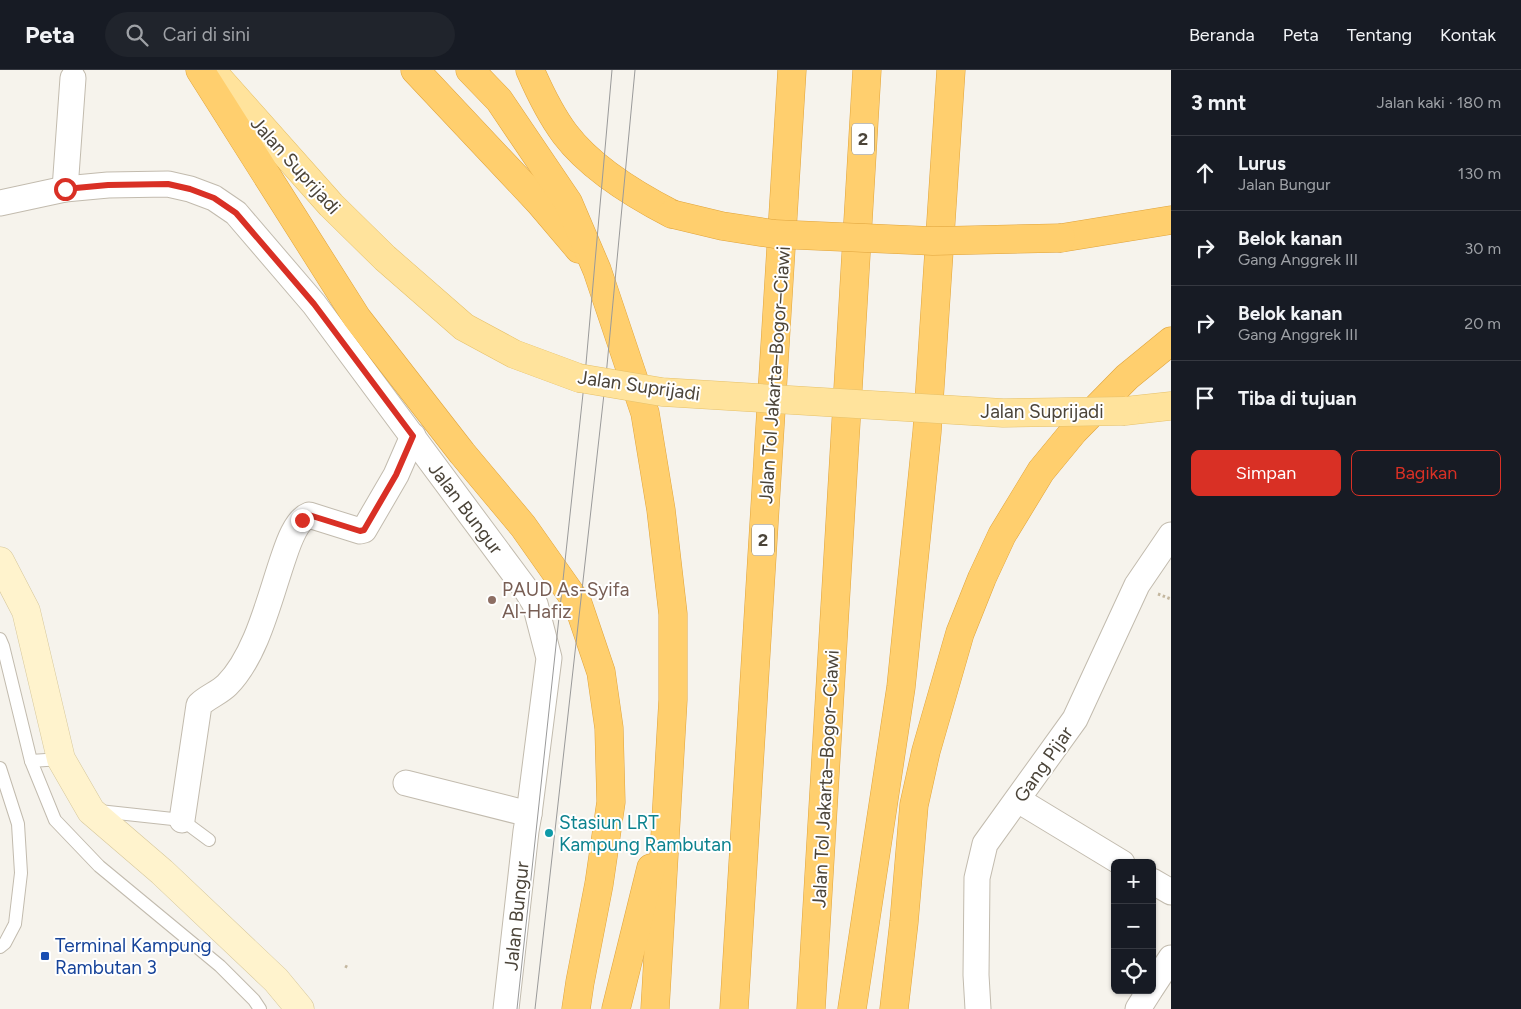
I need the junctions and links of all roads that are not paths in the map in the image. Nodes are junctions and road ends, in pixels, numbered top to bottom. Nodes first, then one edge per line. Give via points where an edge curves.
1 (200, 70) edge
2 (212, 70) edge
3 (415, 70) edge
4 (470, 70) edge
5 (530, 70) edge
6 (792, 70) edge
7 (867, 70) edge
8 (951, 70) edge
9 (73, 78) dead end
10 (65, 189) junction
11 (0, 203) edge
12 (1171, 220) edge
13 (596, 270) junction
14 (1171, 341) edge
15 (1171, 406) edge
16 (413, 436) junction
17 (1171, 535) edge
18 (0, 561) edge
19 (0, 640) edge
20 (61, 759) junction
21 (31, 761) junction
22 (0, 768) edge
23 (406, 783) dead end
24 (1018, 800) junction
25 (667, 804) junction
26 (91, 811) junction
27 (529, 814) junction
28 (182, 820) junction
29 (209, 840) dead end
30 (1115, 859) edge
31 (1156, 883) edge
32 (1171, 892) edge
33 (0, 946) edge
34 (1171, 958) edge
35 (1156, 981) edge
36 (1147, 994) edge
37 (260, 1009) edge
38 (300, 1009) edge
39 (506, 1009) edge
40 (576, 1009) edge
41 (616, 1009) edge
42 (655, 1009) edge
43 (734, 1009) edge
44 (811, 1009) edge
45 (852, 1009) edge
46 (894, 1009) edge
47 (978, 1009) edge
48 (1138, 1009) edge

1 - 40 highway via 357,318 462,453 524,526 578,604 601,672 609,728 611,802
2 - 15 main road, Jalan Suprijadi, bridge via 331,205 385,258 464,327 514,354 579,378 662,392 994,412 1125,411
3 - 13 highway via 540,203
4 - 13 highway via 499,100 568,202
5 - 12 highway, bridge via 551,114 579,150 643,199 672,214 722,226 774,234 933,241 1061,238
6 - 43 highway, Jalan Tol Jakarta–Bogor–Ciawi / 2
7 - 44 highway, Jalan Tol Jakarta–Bogor–Ciawi / 2
8 - 45 highway via 927,432 901,687
9 - 10 street
10 - 11 street, Jalan Bungur
10 - 16 street, Jalan Bungur via 168,184 214,198 236,213 314,304
13 - 25 highway via 645,413 661,510 673,614 673,700
14 - 46 highway via 1080,424 1041,471 1002,535 982,578 958,642 914,805
16 - 27 street, Jalan Bungur via 527,591 537,610 549,658
16 - 28 street via 396,475 364,530 309,515 297,528 287,546 260,628 241,667 226,686 199,705
17 - 24 street, Gang Pijar via 1137,585 1074,719
18 - 20 street via 26,611
19 - 21 lane
20 - 21 lane
20 - 26 street
21 - 37 lane via 55,820 99,866 220,966
22 - 33 lane via 18,824 21,873 15,924
23 - 27 street
24 - 30 street
24 - 47 street, Gang Pijar via 985,844 977,878
25 - 41 highway
25 - 42 highway
26 - 28 lane
26 - 38 street via 231,928
27 - 39 street, Jalan Bungur
28 - 29 lane
31 - 32 street
34 - 35 street
36 - 48 street

